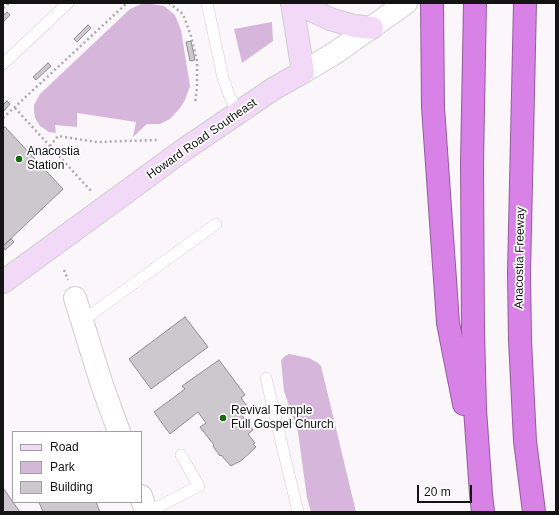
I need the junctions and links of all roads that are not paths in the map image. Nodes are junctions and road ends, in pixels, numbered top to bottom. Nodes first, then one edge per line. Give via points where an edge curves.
1 (68, 3) edge
2 (207, 3) edge
3 (292, 3) edge
4 (300, 3) edge
5 (406, 3) edge
6 (432, 3) edge
7 (475, 3) edge
8 (525, 3) edge
9 (372, 28) junction
10 (3, 64) edge
11 (303, 72) junction
12 (238, 113) junction
13 (216, 224) dead end
14 (3, 282) edge
15 (75, 298) dead end
16 (82, 322) junction
17 (266, 378) dead end
18 (119, 431) edge
19 (181, 455) dead end
20 (142, 499) edge
21 (482, 503) edge
22 (147, 512) edge
23 (298, 512) edge
24 (534, 512) edge

1 - 10 lane
2 - 12 lane via 226,89
3 - 11 main road
4 - 9 main road via 330,19
5 - 9 street, Howard Road Southeast
6 - 21 highway via 433,107 448,323
7 - 21 highway via 473,330 475,409
8 - 24 highway, Anacostia Freeway via 519,299 525,441
9 - 11 street, Howard Road Southeast
11 - 12 main road, Howard Road Southeast via 273,88
12 - 14 main road, Howard Road Southeast
13 - 16 lane
15 - 16 street
16 - 18 street
17 - 23 lane
19 - 22 lane via 199,486
20 - 22 street

